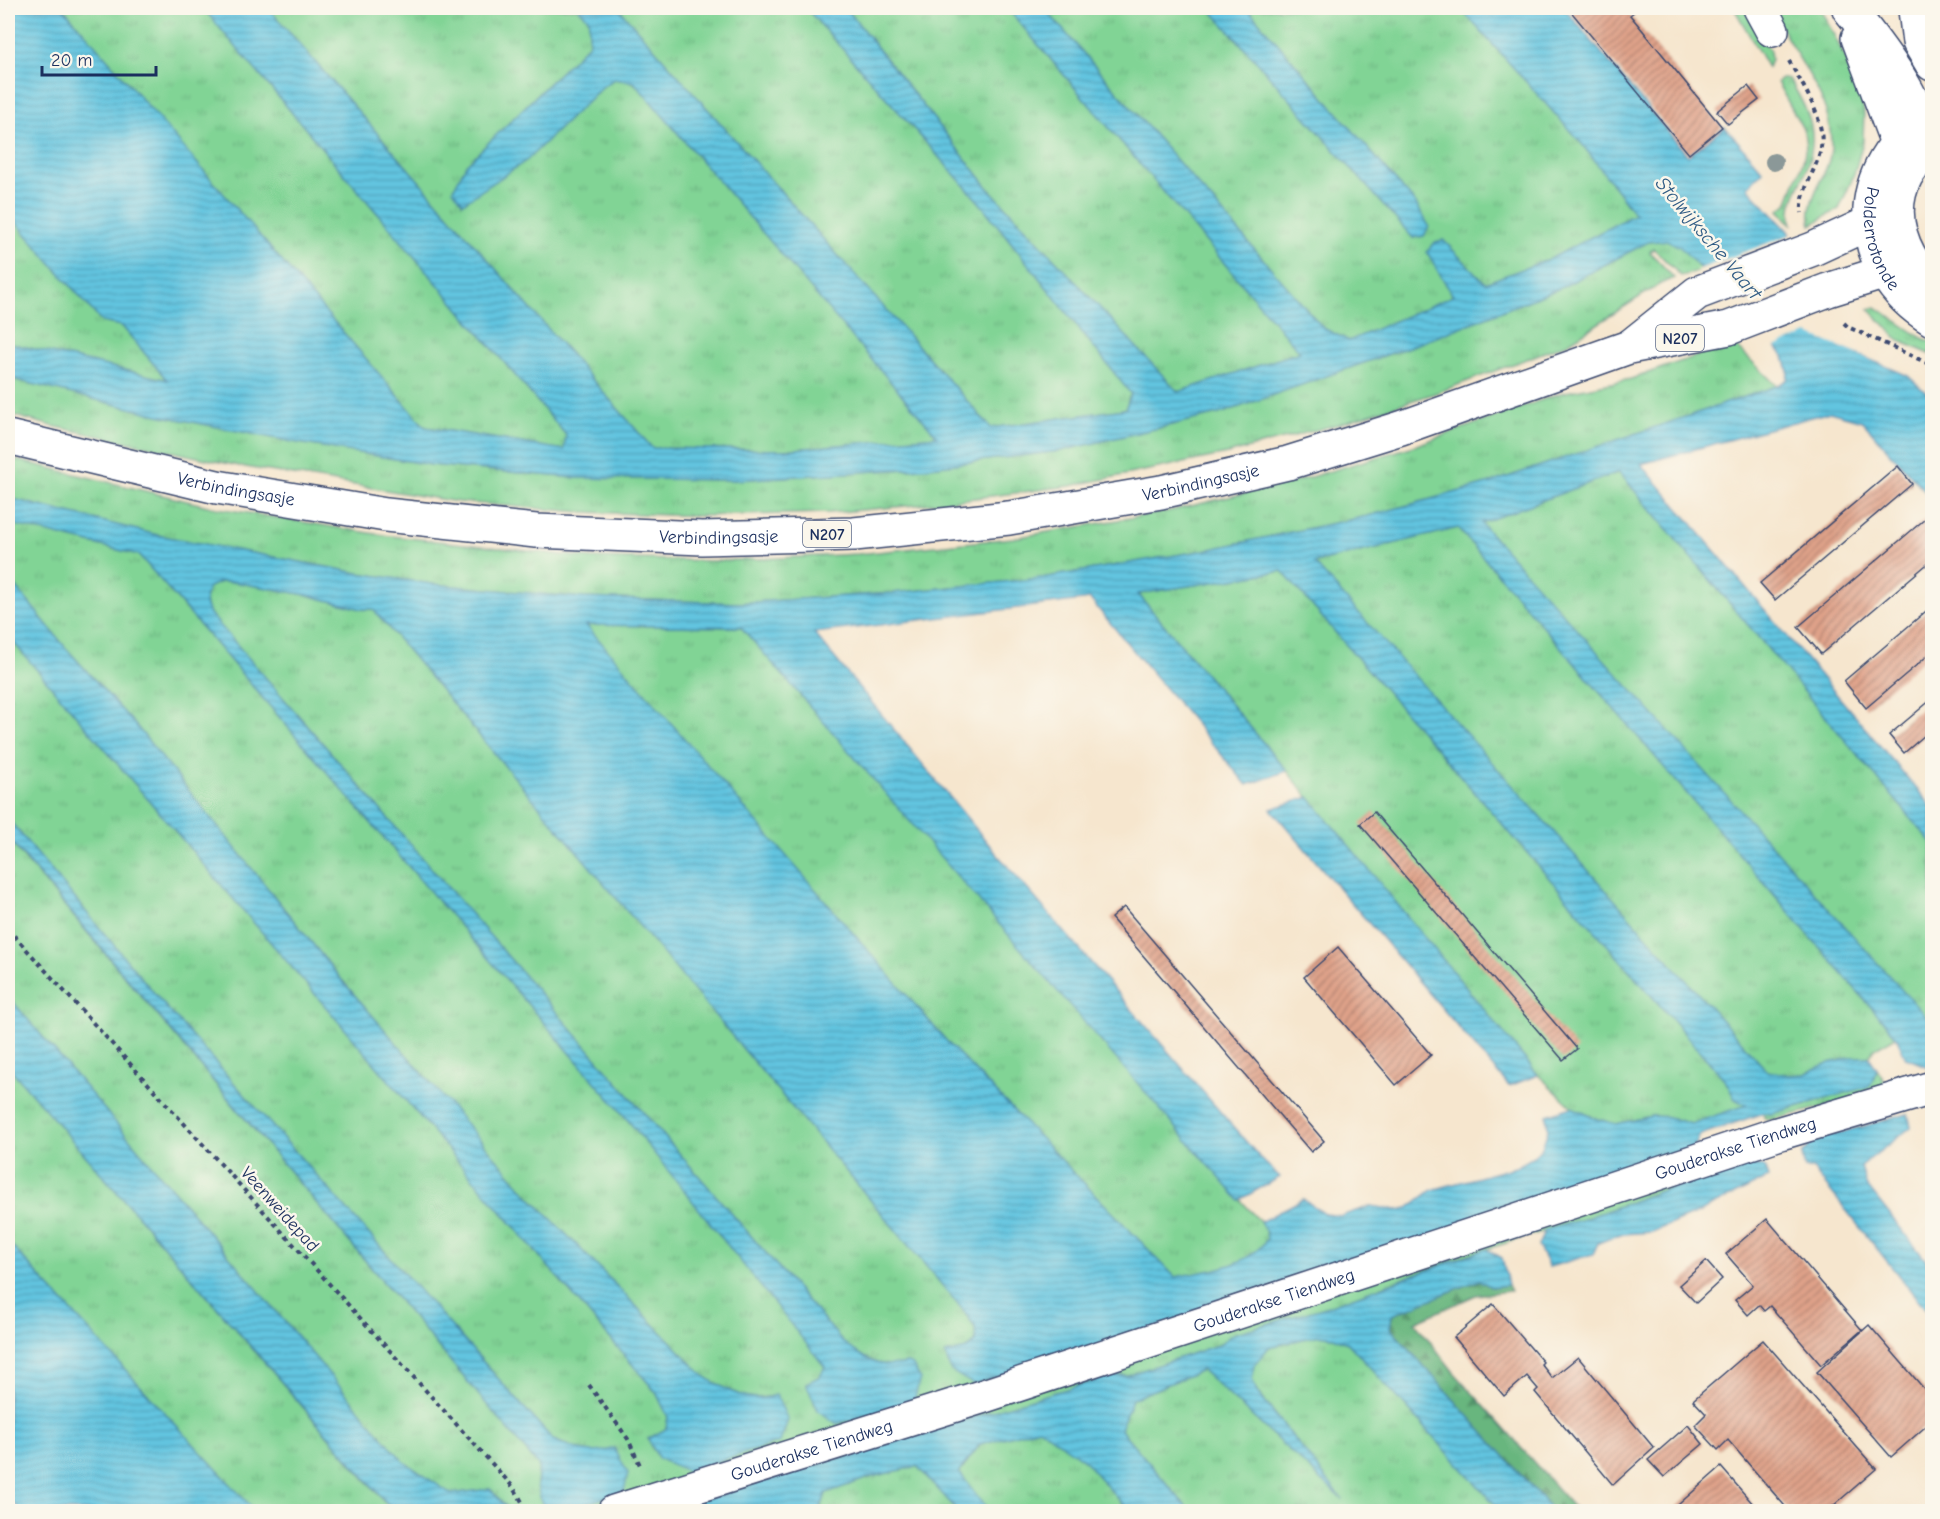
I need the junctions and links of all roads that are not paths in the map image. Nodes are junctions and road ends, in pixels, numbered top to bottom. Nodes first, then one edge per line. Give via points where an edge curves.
1 (1849, 8) edge
2 (1920, 15) edge
3 (1932, 64) edge
4 (1917, 127) edge
5 (1869, 222) junction
6 (1910, 273) edge
7 (1932, 319) edge
8 (1629, 347) junction
9 (8, 437) edge
10 (1932, 1088) edge
11 (614, 1512) edge

1 - 4 main road via 1886,55 1915,108
2 - 3 main road via 1919,42
4 - 5 main road, Polderrotonde via 1882,164 1874,183
4 - 6 main road, Polderrotonde via 1924,147 1905,178 1898,213
5 - 6 main road, Polderrotonde via 1874,244
5 - 8 main road, Verbindingsasje / N207 via 1811,250 1697,293
6 - 7 main road, Polderrotonde via 1904,296
6 - 8 main road, Verbindingsasje / N207 via 1842,285 1730,327
8 - 9 main road, Verbindingsasje / N207 via 1401,428 1288,463 1161,492 1009,518 854,534 702,538 548,532 386,515 217,487
10 - 11 main road, Gouderakse Tiendweg via 1778,1134 1026,1382

